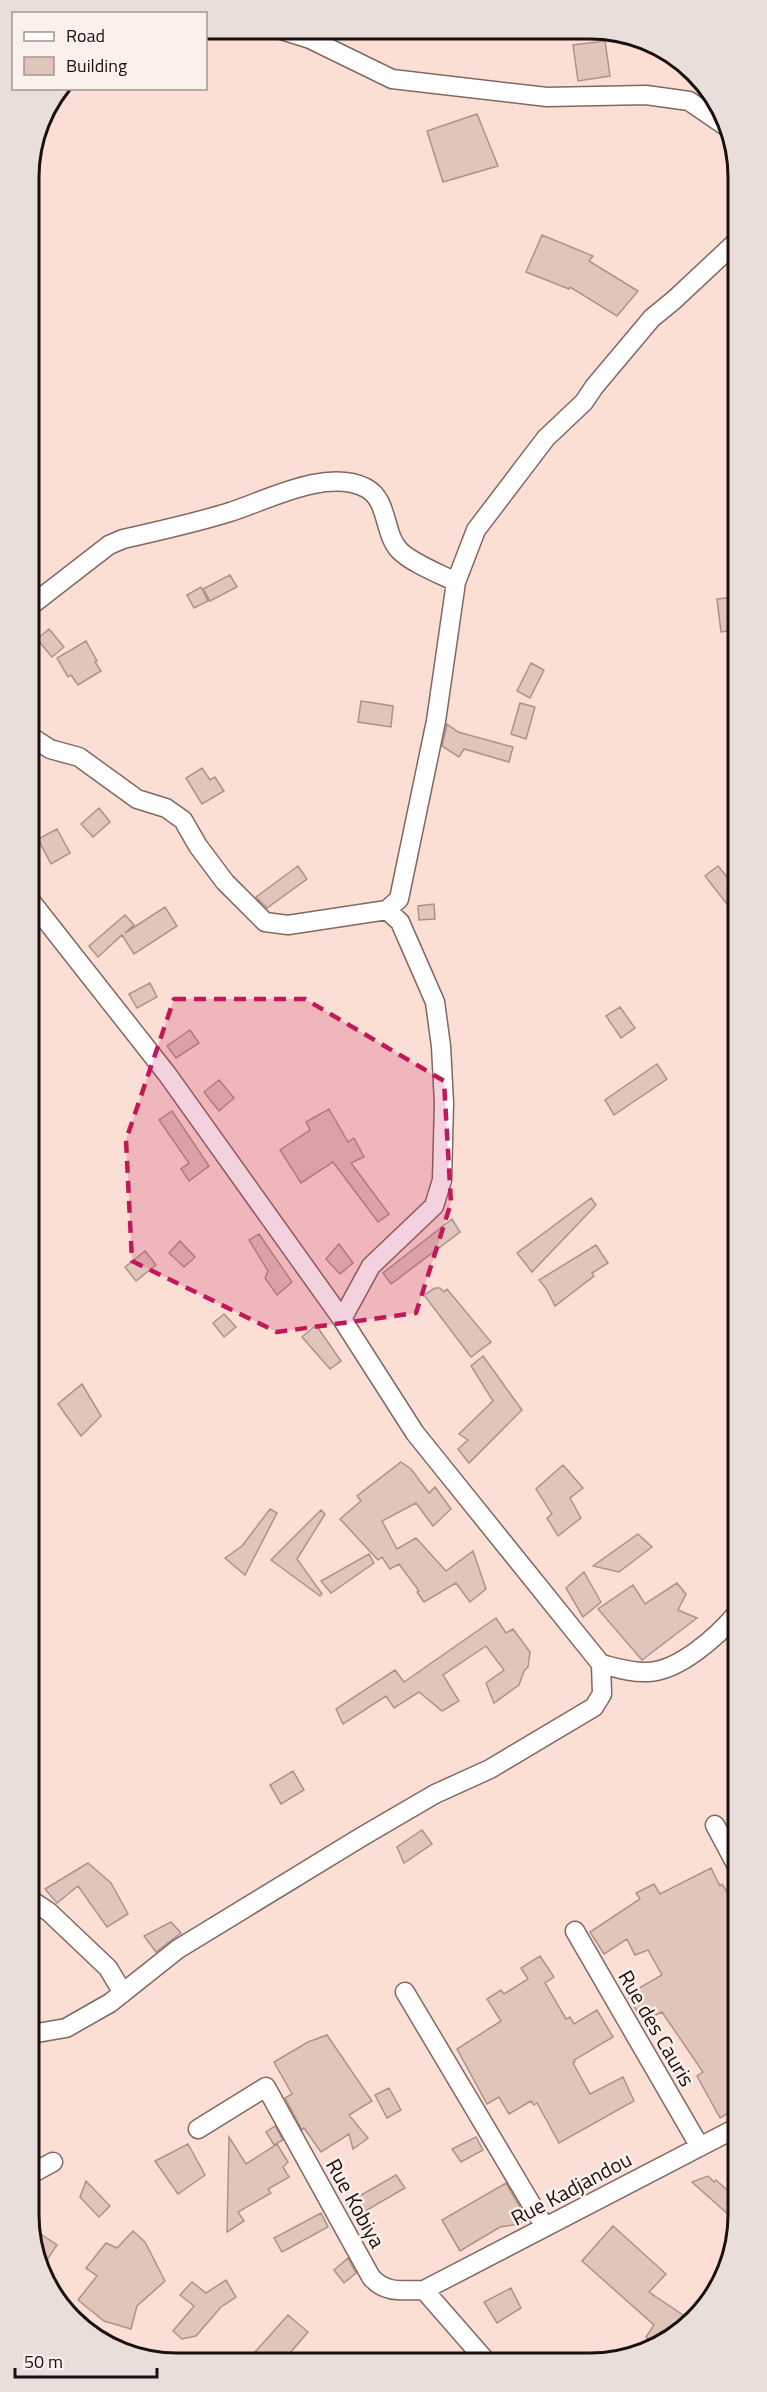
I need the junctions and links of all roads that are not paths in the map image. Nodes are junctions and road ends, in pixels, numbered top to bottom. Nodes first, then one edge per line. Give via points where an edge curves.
1 (310, 39) edge
2 (715, 119) edge
3 (728, 250) edge
4 (456, 582) junction
5 (39, 599) edge
6 (39, 742) edge
7 (387, 910) junction
8 (39, 911) edge
9 (342, 1318) junction
10 (728, 1624) edge
11 (601, 1664) junction
12 (715, 1825) dead end
13 (728, 1849) edge
14 (39, 1906) edge
15 (575, 1931) dead end
16 (405, 1992) dead end
17 (123, 1994) junction
18 (39, 2033) edge
19 (198, 2129) dead end
20 (728, 2132) edge
21 (700, 2147) junction
22 (53, 2162) dead end
23 (39, 2170) edge
24 (545, 2227) junction
25 (424, 2290) junction
26 (479, 2353) edge

1 - 2 street via 392,79 547,97 657,97 689,101
3 - 4 street via 652,318 584,402 546,438 476,530
4 - 5 street via 401,552 391,539 377,498 366,488 342,482 314,484 231,512 109,544
4 - 7 street via 436,722 399,899
6 - 7 street via 80,757 137,800 166,808 183,819 225,882 265,922 288,925
7 - 9 street via 400,922 435,1002 444,1102 442,1180 434,1206 371,1266
8 - 9 street via 167,1074
9 - 11 street via 415,1433
10 - 11 street via 689,1656 668,1667 650,1672
11 - 17 street via 602,1694 594,1707 490,1769 435,1794 363,1836 178,1950
12 - 13 street
14 - 17 street via 108,1968
15 - 21 street, Rue des Cauris
16 - 24 street
17 - 18 street via 66,2028
19 - 25 street, Rue Kobiya via 266,2087 371,2277 388,2290
20 - 21 street, Rue Kadjandou
21 - 24 street, Rue Kadjandou
22 - 23 street
24 - 25 street, Rue Kadjandou
25 - 26 street

